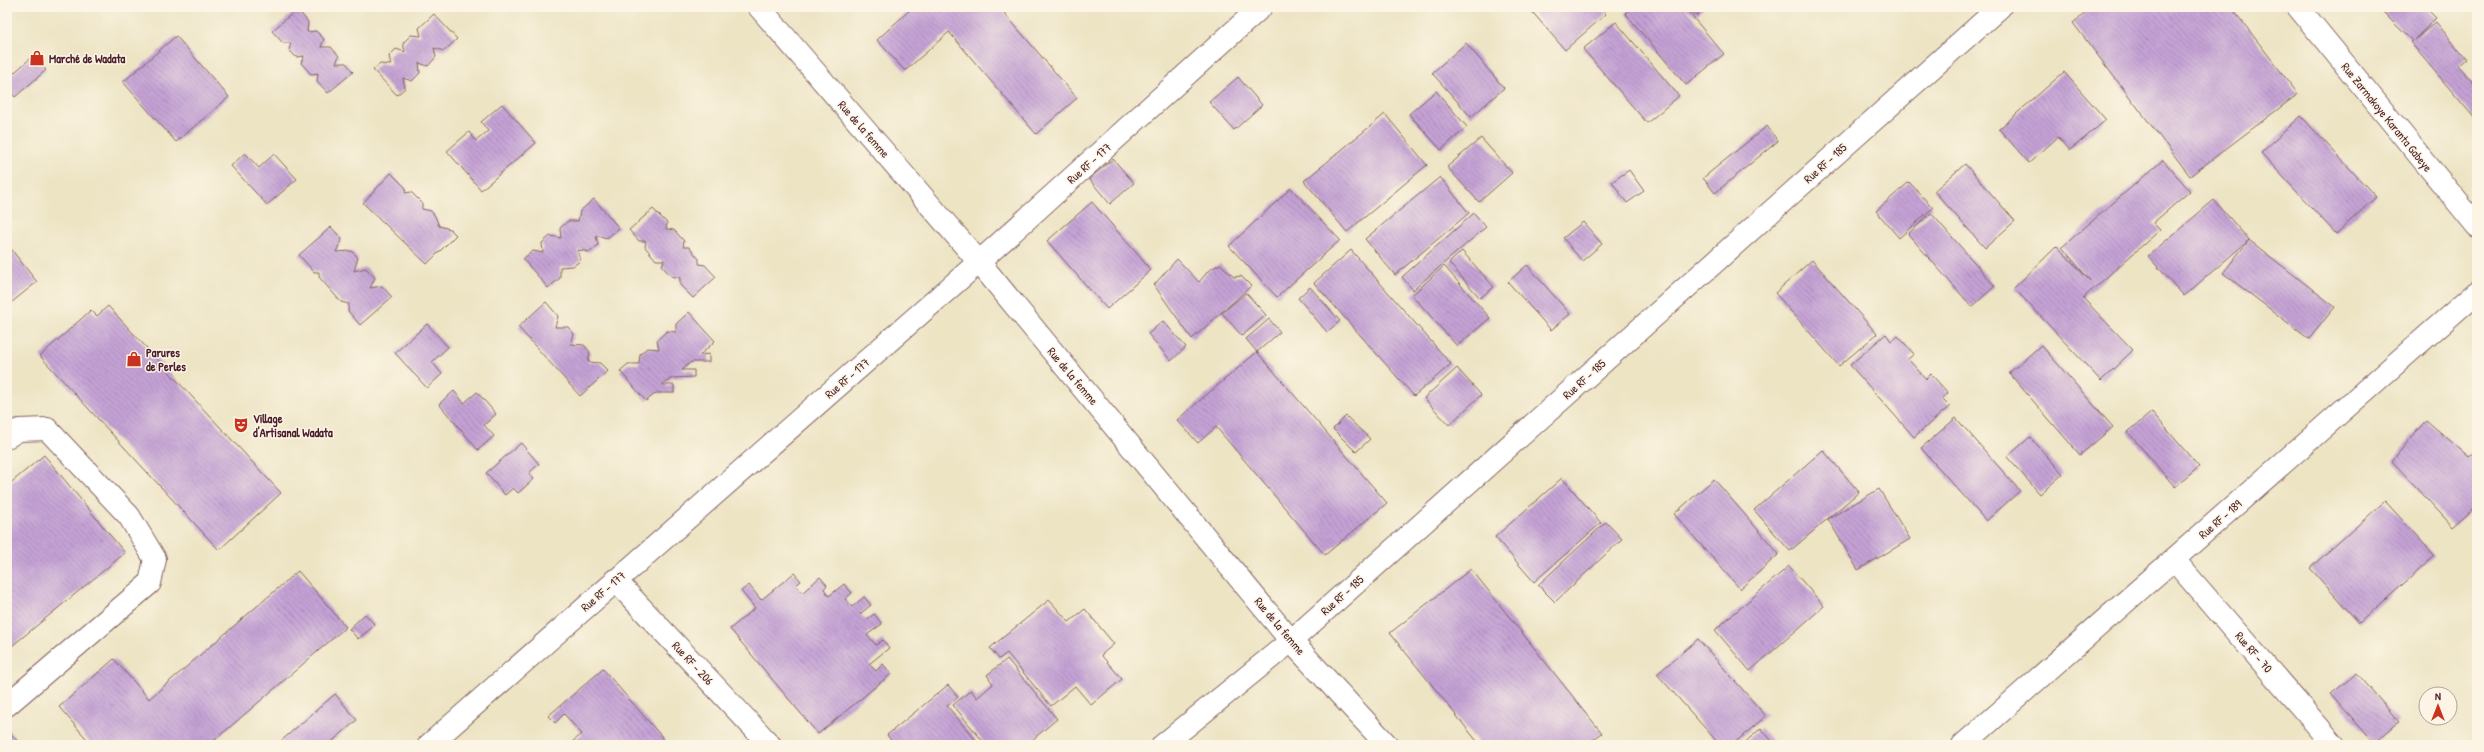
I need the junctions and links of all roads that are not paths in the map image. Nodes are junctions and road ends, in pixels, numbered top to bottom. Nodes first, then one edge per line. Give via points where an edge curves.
1 (759, 7) edge
2 (1261, 7) edge
3 (2000, 7) edge
4 (2298, 7) edge
5 (2477, 226) edge
6 (979, 262) junction
7 (2477, 292) edge
8 (7, 437) edge
9 (2174, 560) junction
10 (615, 580) junction
11 (1291, 641) junction
12 (7, 705) edge
13 (429, 745) edge
14 (770, 745) edge
15 (1163, 745) edge
16 (1387, 745) edge
17 (1963, 745) edge
18 (2334, 745) edge

1 - 6 street, Rue de la femme
2 - 6 street, Rue RF - 177
3 - 11 street, Rue RF - 185
4 - 5 street, Rue Zarmakoye Karanta Gabeye
6 - 10 street, Rue RF - 177
6 - 11 street, Rue de la femme
7 - 9 street, Rue RF - 189
8 - 12 street via 18,430 47,429 130,516 155,558 150,583
9 - 17 street, Rue RF - 189
9 - 18 street, Rue RF - 70
10 - 13 street, Rue RF - 177
10 - 14 street, Rue RF - 206
11 - 15 street, Rue RF - 185
11 - 16 street, Rue de la femme

